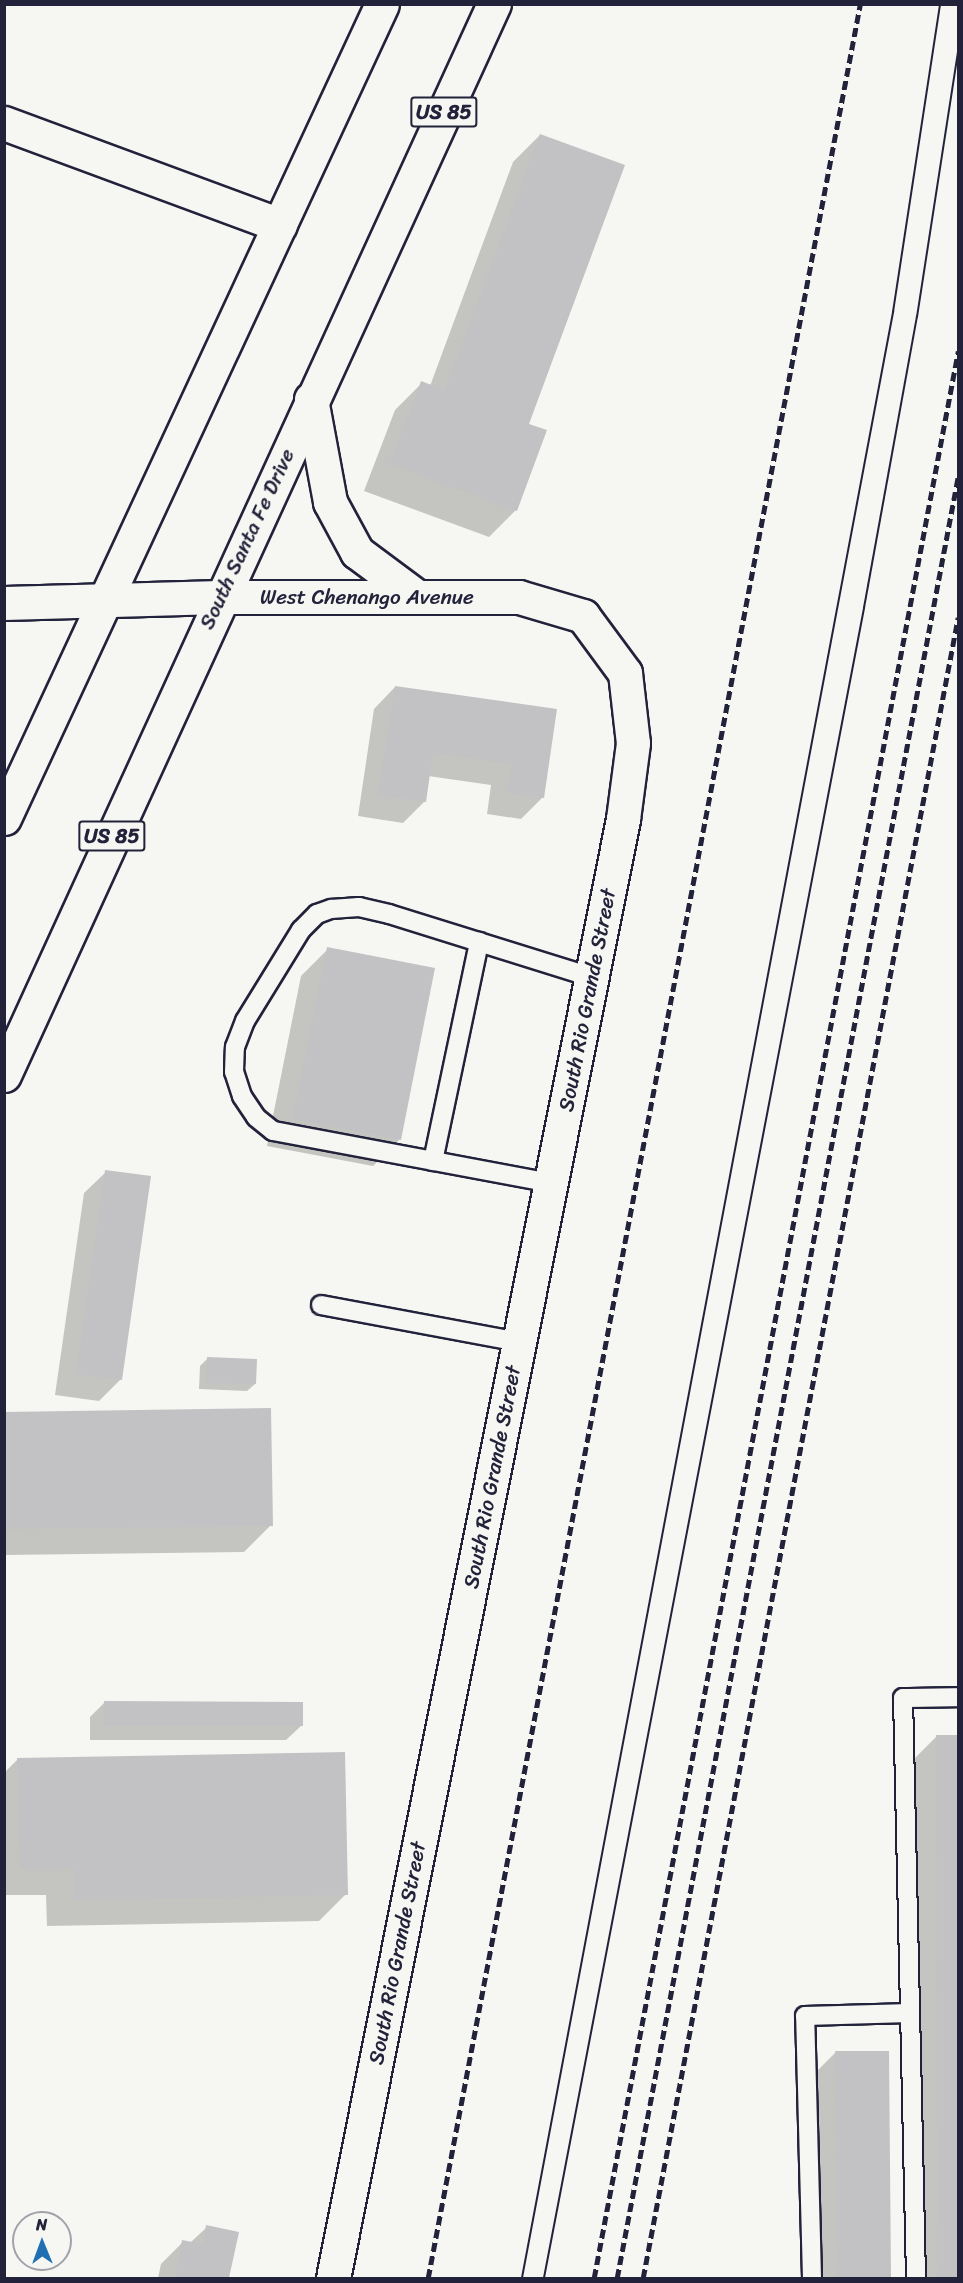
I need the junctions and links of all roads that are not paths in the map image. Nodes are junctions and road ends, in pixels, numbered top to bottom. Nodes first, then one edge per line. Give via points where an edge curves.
1 (382, 4) edge
2 (494, 4) edge
3 (4, 123) edge
4 (280, 225) junction
5 (311, 399) junction
6 (415, 595) junction
7 (220, 597) junction
8 (107, 599) junction
9 (4, 603) edge
10 (626, 673) joint
11 (4, 818) edge
12 (479, 942) junction
13 (591, 977) junction
14 (4, 1076) edge
15 (434, 1161) junction
16 (551, 1183) junction
17 (321, 1305) dead end
18 (518, 1342) junction
19 (958, 1697) edge
20 (910, 2013) junction
21 (333, 2278) edge
22 (812, 2278) edge
23 (916, 2278) edge

1 - 4 main road
2 - 5 main road, South Santa Fe Drive / US 85
3 - 4 main road
4 - 8 main road
5 - 6 main road via 330,502 357,552
5 - 7 main road, South Santa Fe Drive / US 85
6 - 7 main road, West Chenango Avenue
6 - 10 main road, West Chenango Avenue via 519,597 583,616
7 - 8 main road, West Chenango Avenue
7 - 14 main road, South Santa Fe Drive / US 85
8 - 9 main road, West Chenango Avenue
8 - 11 main road
10 - 13 main road, South Rio Grande Street via 633,743 623,819
12 - 13 lane
12 - 15 lane
12 - 15 lane via 359,908 317,914 301,930 244,1021 235,1047 234,1072 242,1096 256,1117 273,1131
13 - 16 main road, South Rio Grande Street
15 - 16 lane
16 - 18 main road, South Rio Grande Street
17 - 18 lane
18 - 21 main road, South Rio Grande Street
19 - 20 lane via 903,1698
20 - 22 lane via 805,2016
20 - 23 lane

